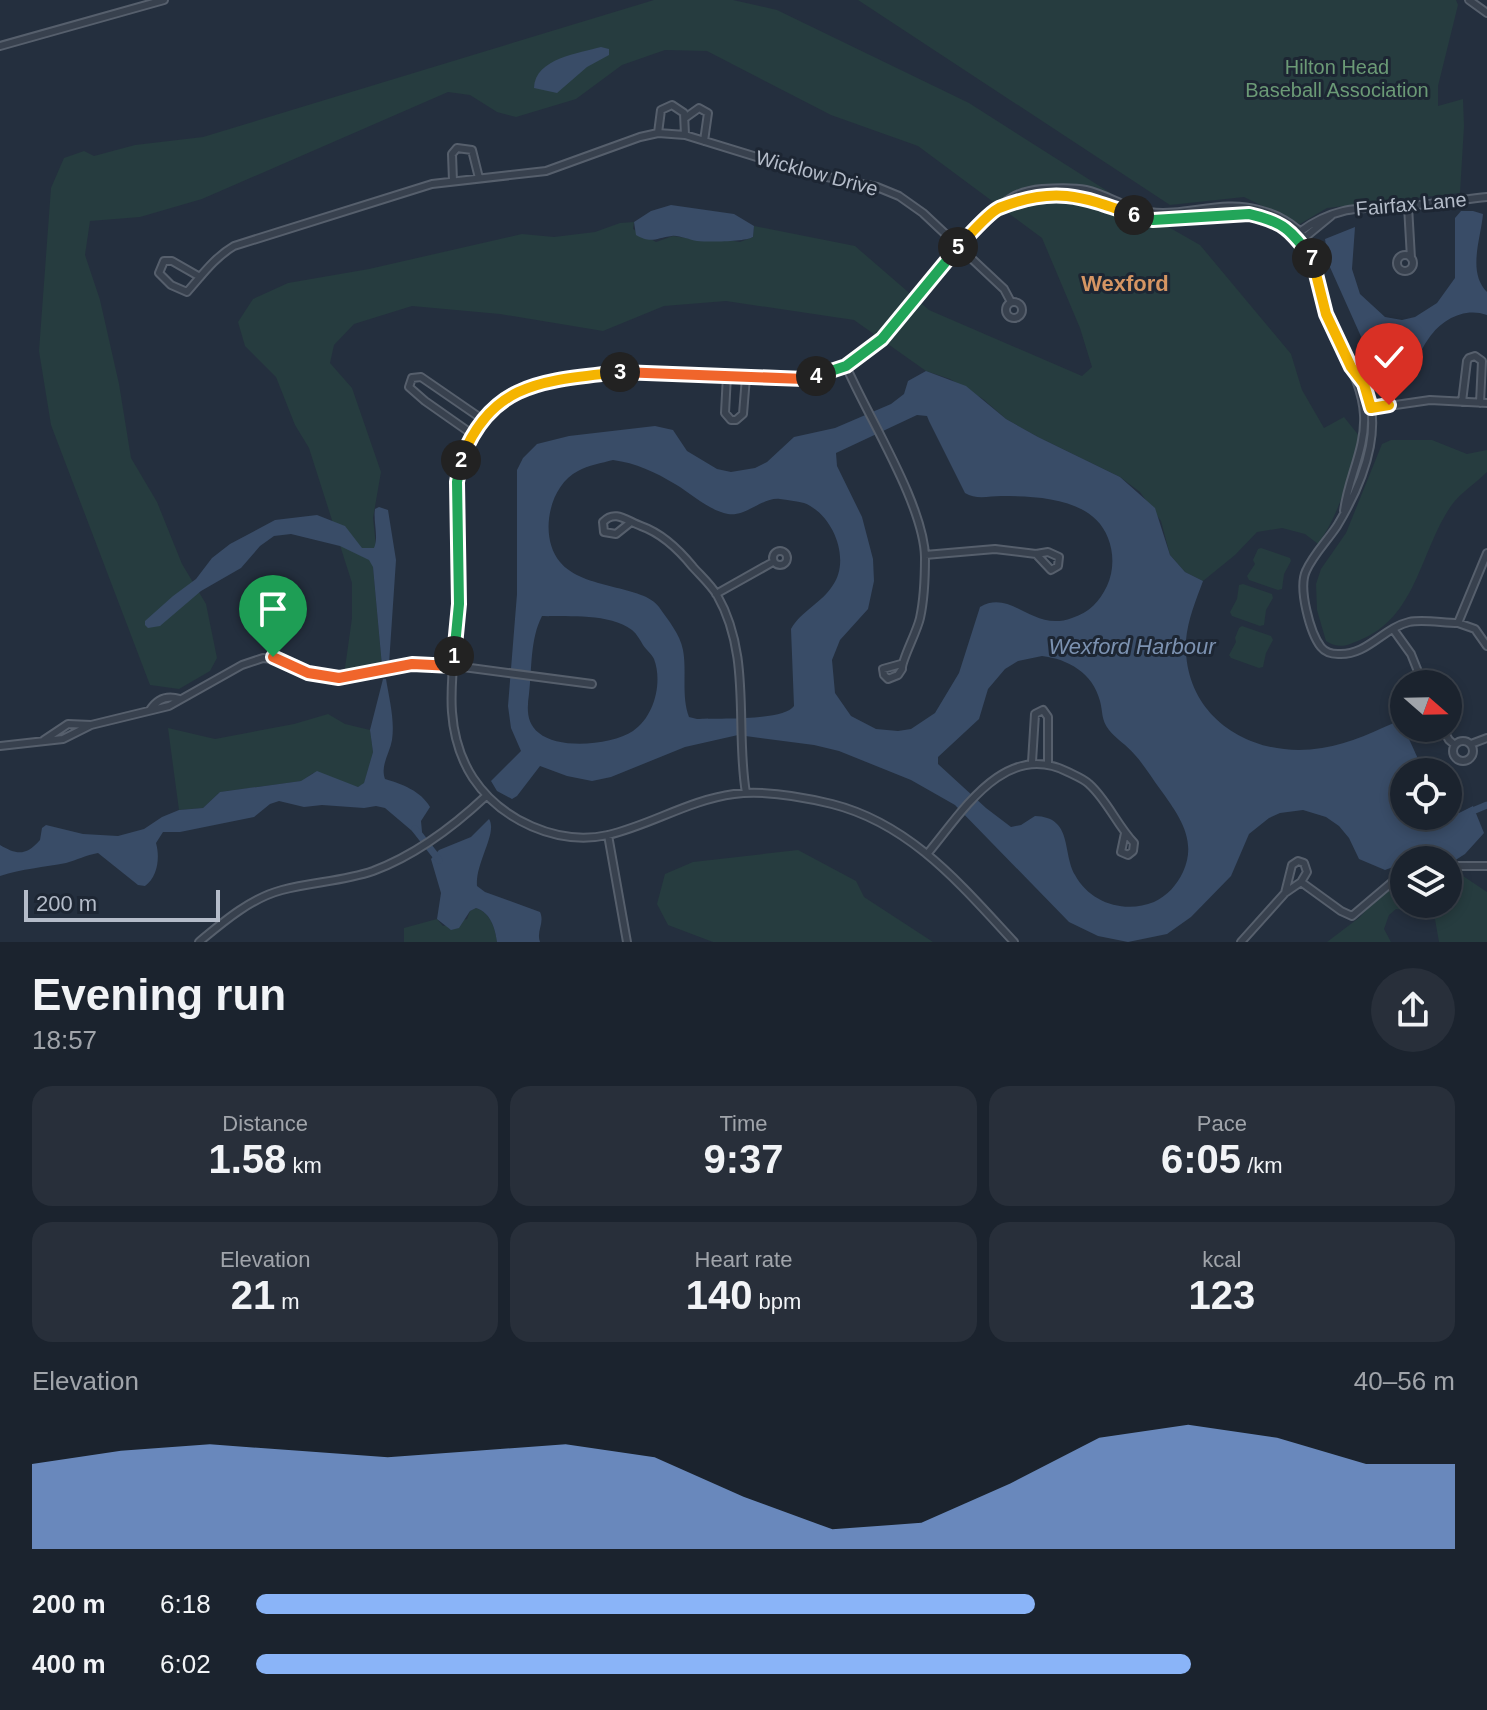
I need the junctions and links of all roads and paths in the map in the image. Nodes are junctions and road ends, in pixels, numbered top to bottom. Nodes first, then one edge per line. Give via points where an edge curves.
1 (164, 0) edge
2 (1469, 0) edge
3 (1487, 13) edge
4 (0, 46) edge
5 (685, 118) junction
6 (658, 133) junction
7 (685, 135) junction
8 (704, 141) junction
9 (479, 178) junction
10 (453, 181) junction
11 (1487, 197) edge
12 (1408, 206) junction
13 (1301, 236) junction
14 (957, 247) junction
15 (1411, 258) dead end
16 (200, 277) junction
17 (1011, 302) dead end
18 (846, 366) junction
19 (727, 375) junction
20 (746, 377) junction
21 (1462, 402) junction
22 (1483, 403) edge
23 (1368, 408) junction
24 (482, 419) junction
25 (472, 434) junction
26 (631, 522) dead end
27 (1487, 553) edge
28 (1036, 554) dead end
29 (925, 555) junction
30 (773, 562) dead end
31 (716, 594) junction
32 (1458, 623) junction
33 (1393, 629) junction
34 (1487, 646) edge
35 (901, 664) dead end
36 (453, 666) junction
37 (1417, 670) edge
38 (592, 684) dead end
39 (91, 725) junction
40 (1487, 738) edge
41 (44, 740) junction
42 (1451, 742) edge
43 (1471, 744) junction
44 (1455, 745) junction
45 (0, 746) edge
46 (1032, 762) junction
47 (1048, 764) junction
48 (746, 793) junction
49 (486, 796) junction
50 (1125, 833) dead end
51 (608, 835) junction
52 (928, 853) junction
53 (1462, 866) edge
54 (1487, 866) edge
55 (1301, 882) junction
56 (1390, 884) edge
57 (1285, 893) junction
58 (199, 942) edge
59 (627, 942) edge
60 (1014, 942) edge
61 (1241, 942) edge

1 - 4 street
2 - 3 street
5 - 6 street via 679,107 667,106 661,110
5 - 7 street
5 - 8 street via 699,108 708,113
6 - 7 street, Wicklow Drive
6 - 9 street, Wicklow Drive via 546,171
7 - 8 street, Wicklow Drive
8 - 14 street, Wicklow Drive via 888,191 923,213
9 - 10 street, Wicklow Drive
9 - 10 street via 472,150 457,148 452,154
10 - 16 street, Wicklow Drive via 234,246
11 - 12 street, Fairfax Lane
12 - 13 street, Fairfax Lane via 1335,213
12 - 15 street
13 - 14 street via 1264,211 1247,207 1140,218 1079,196 1051,195 998,208
13 - 23 street via 1314,260 1326,314
14 - 17 street, Wicklow Drive via 1004,289
14 - 18 street via 882,339
16 - 16 street via 172,261 164,261 159,273 187,292
18 - 20 street via 805,379
18 - 29 street via 914,507
19 - 20 street
19 - 20 street via 725,413 731,420 743,414
19 - 24 street via 632,371 544,381 511,395
21 - 22 street
21 - 22 street via 1467,361 1475,356 1482,361
21 - 23 street via 1430,400
23 - 33 street via 1344,511 1306,570 1304,600 1320,645 1329,652 1344,654 1371,646
24 - 25 street
24 - 25 street via 421,377 412,378 409,387
25 - 36 street via 457,482 459,604
26 - 31 street via 683,554
27 - 32 street
28 - 29 street via 995,549
29 - 35 street via 920,617
30 - 31 street
31 - 48 street via 738,663
32 - 33 street via 1410,622
32 - 34 street via 1475,629
33 - 37 street
36 - 38 street
36 - 39 street via 412,664 339,678 263,658 169,706
36 - 49 street via 456,743
39 - 41 street via 63,739
39 - 41 street via 68,724
40 - 43 street
41 - 45 street
42 - 44 street
43 - 44 street
43 - 44 street via 1473,754 1466,761 1456,758
46 - 47 street
46 - 47 street via 1035,714 1043,710 1048,717
46 - 52 street via 991,781
47 - 50 street via 1089,783
48 - 51 street via 694,803
48 - 52 street via 835,805 900,832
49 - 51 street via 545,831
49 - 58 street via 438,837 375,870 280,890
51 - 59 street
52 - 60 street
53 - 54 street
55 - 56 street via 1352,916
55 - 57 street
55 - 57 street via 1307,869 1298,861 1292,865
57 - 61 street

